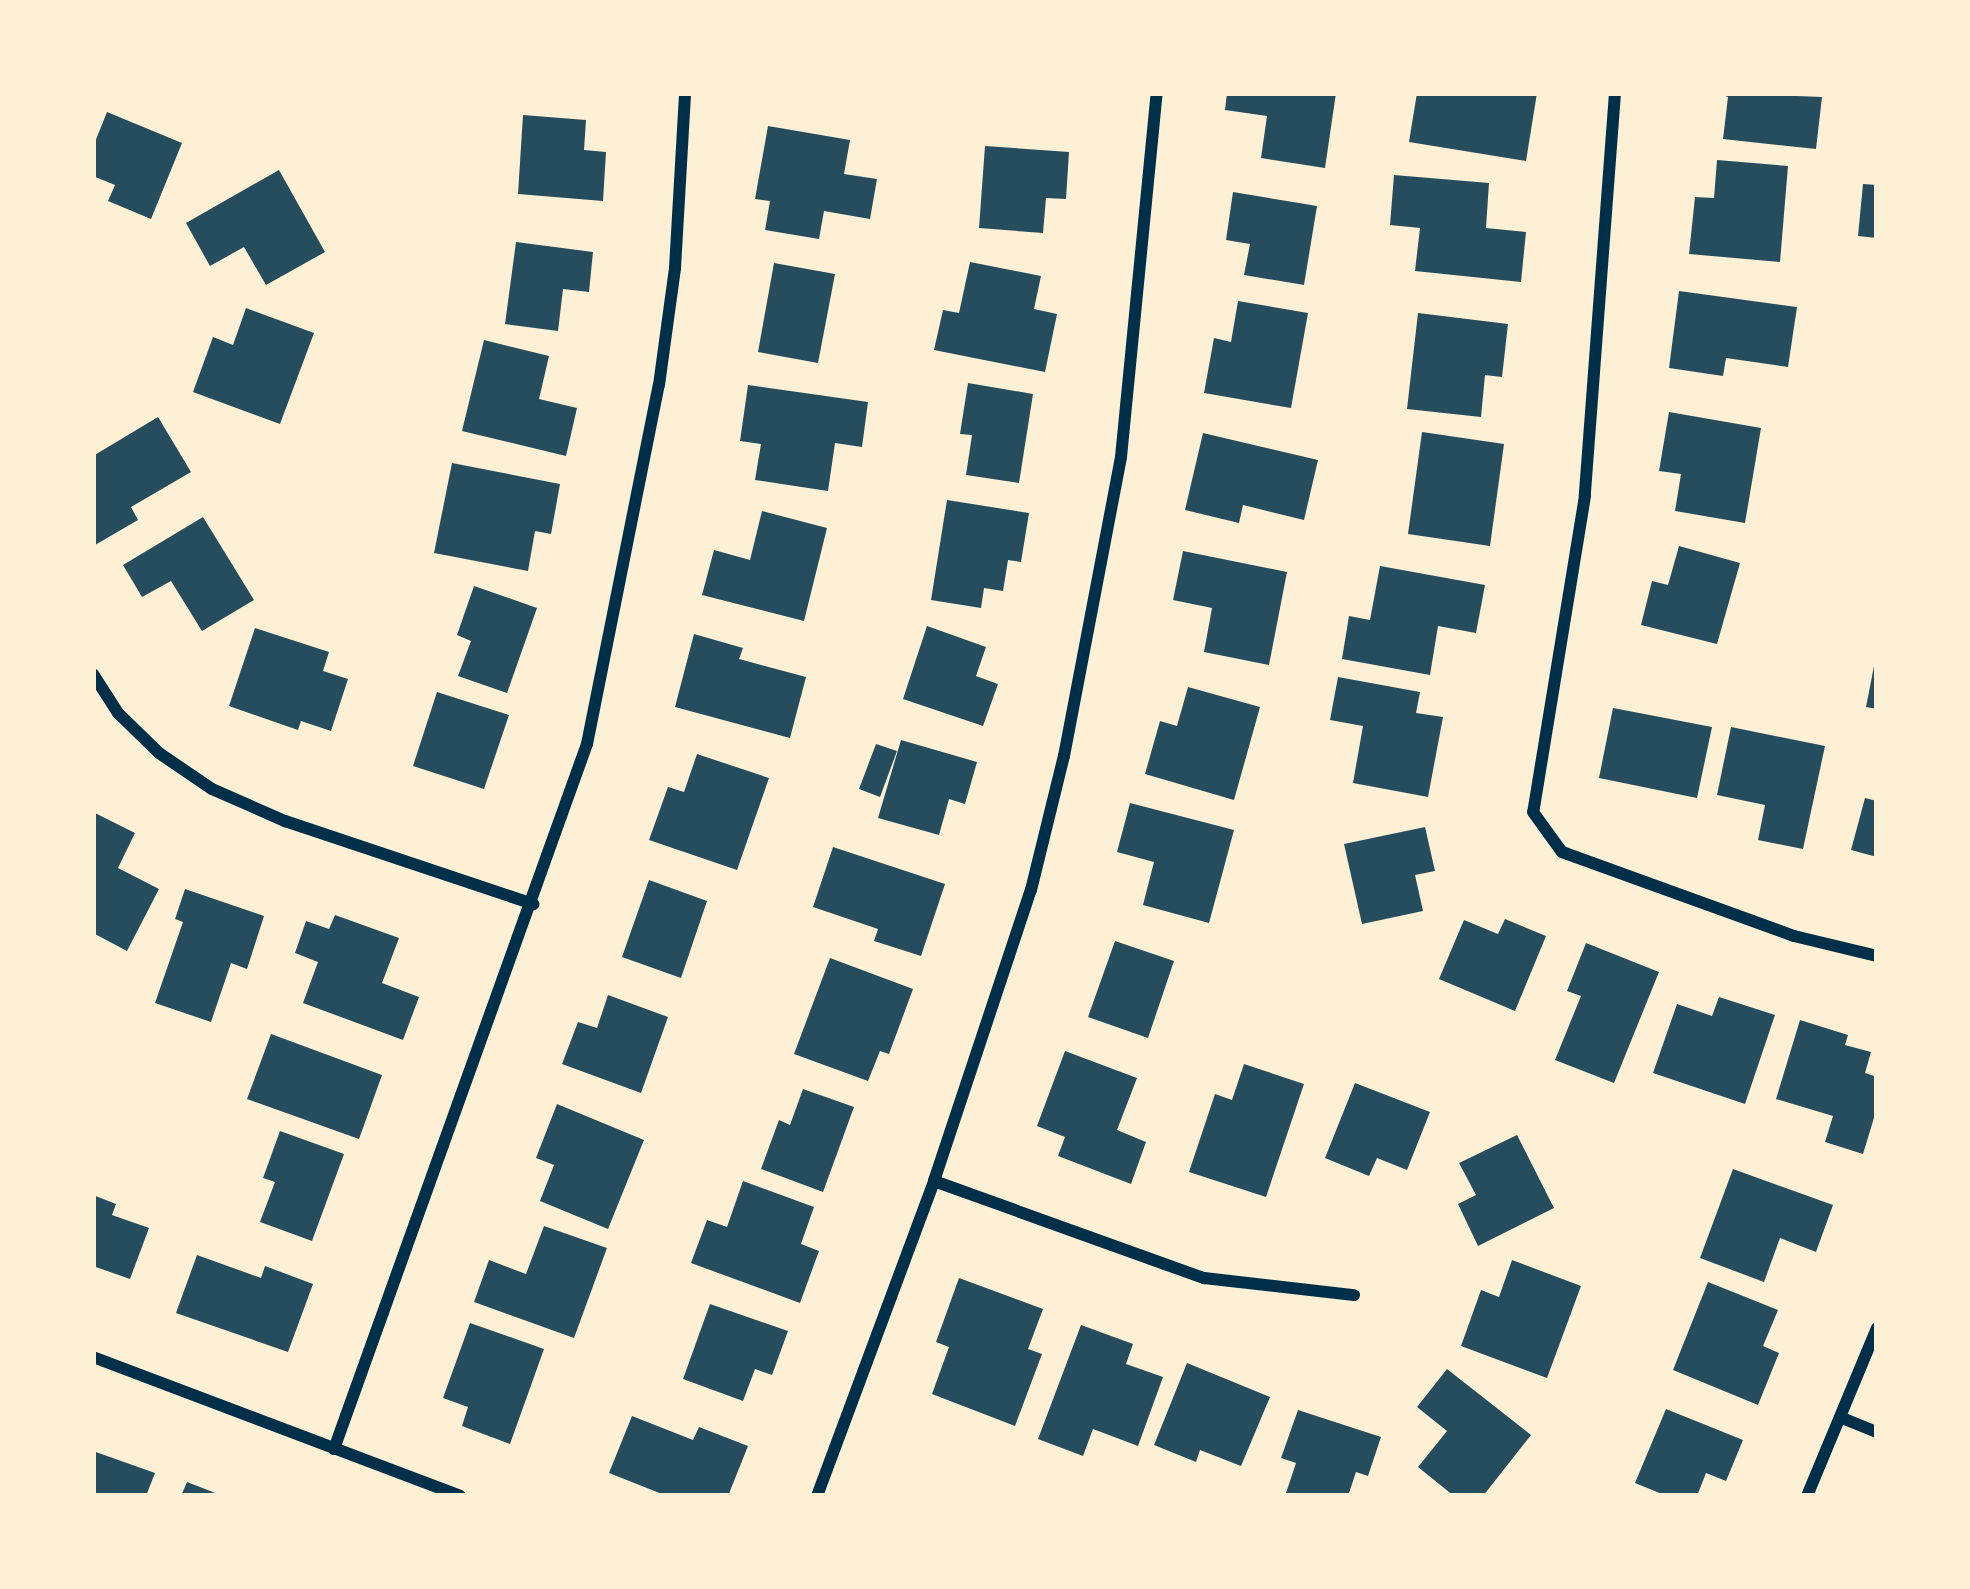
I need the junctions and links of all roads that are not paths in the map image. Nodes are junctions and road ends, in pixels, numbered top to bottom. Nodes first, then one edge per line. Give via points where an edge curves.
1 (685, 93) edge
2 (1157, 93) edge
3 (1615, 93) edge
4 (93, 674) edge
5 (532, 904) junction
6 (1877, 956) edge
7 (934, 1181) junction
8 (1354, 1295) dead end
9 (1877, 1328) edge
10 (93, 1358) edge
11 (1842, 1418) junction
12 (1877, 1432) edge
13 (334, 1449) junction
14 (460, 1496) edge
15 (818, 1496) edge
16 (1807, 1496) edge

1 - 5 street via 675,268 637,518 586,744
2 - 7 street via 1121,457 1064,756 1031,890
3 - 6 street via 1586,496 1532,812 1562,852 1794,936
4 - 5 street via 159,753 212,789
5 - 13 street
7 - 8 street via 1204,1278
7 - 15 street
9 - 11 street
10 - 13 street
11 - 12 street
11 - 16 street
13 - 14 street

